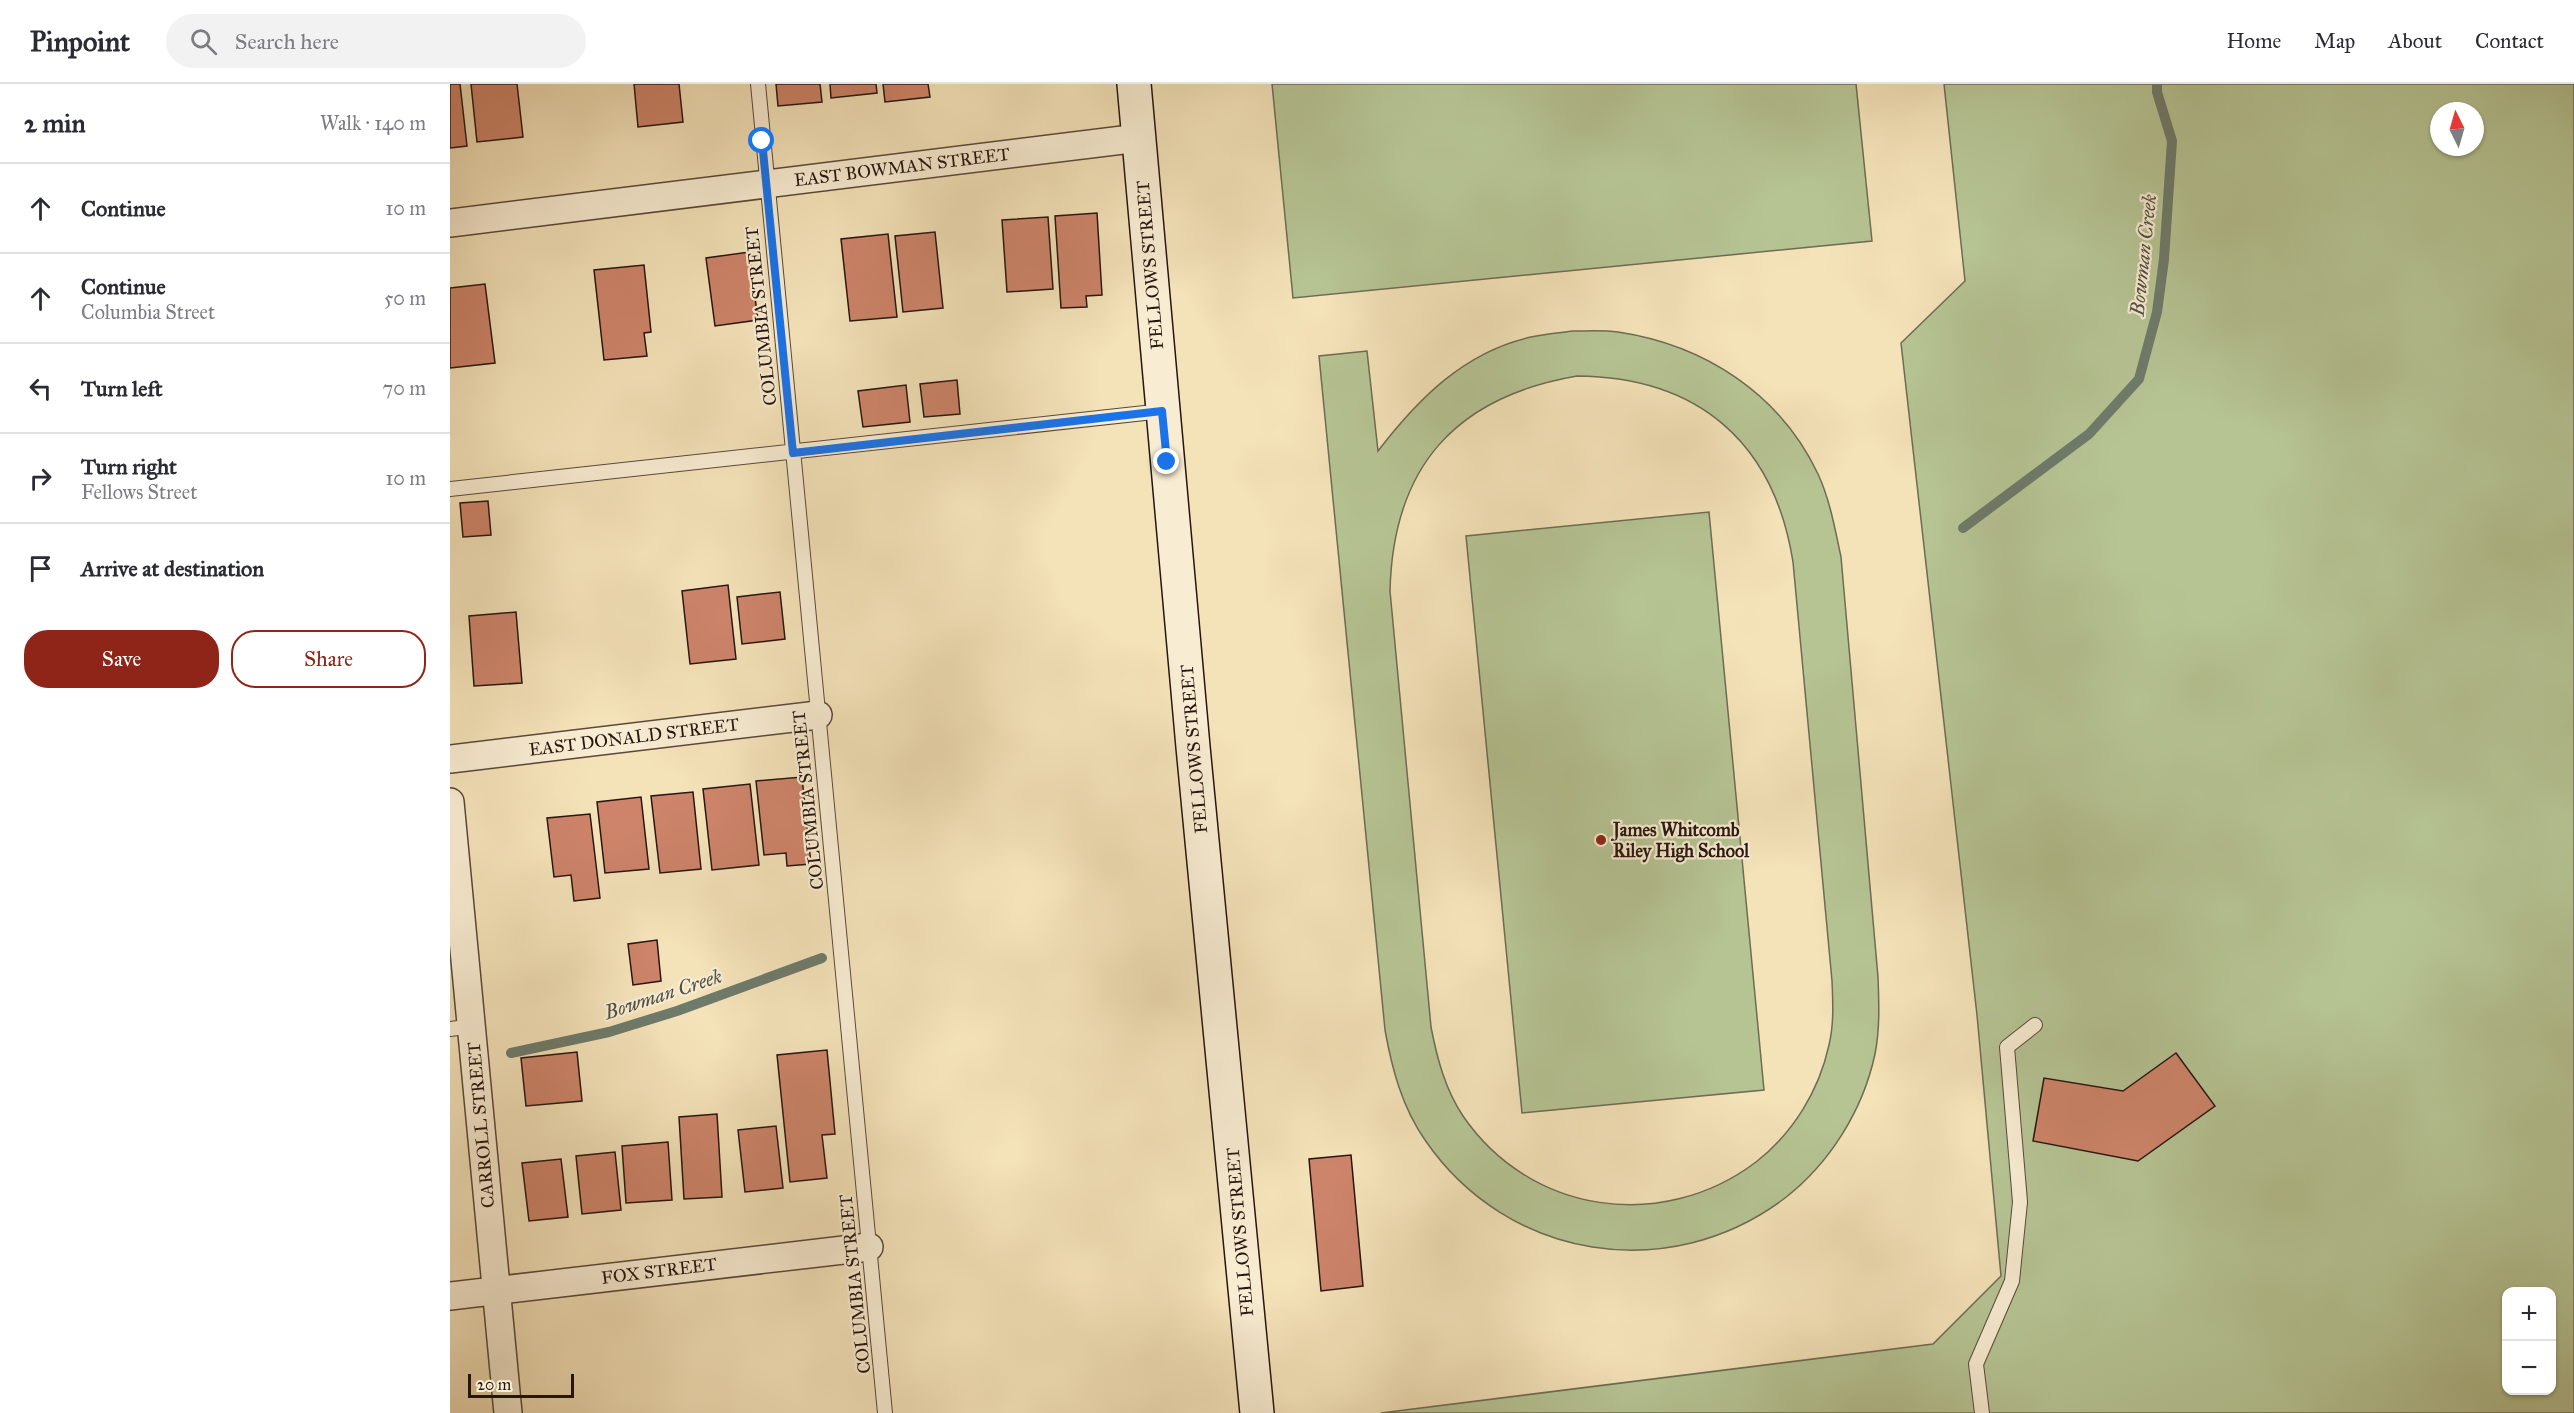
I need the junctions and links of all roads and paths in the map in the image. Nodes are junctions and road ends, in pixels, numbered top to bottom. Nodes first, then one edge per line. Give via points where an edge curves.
1 (758, 84) edge
2 (1134, 84) edge
3 (1139, 138) junction
4 (766, 184) junction
5 (450, 223) edge
6 (1162, 411) junction
7 (793, 453) junction
8 (450, 489) edge
9 (818, 716) junction
10 (450, 759) edge
11 (450, 802) edge
12 (2035, 1025) dead end
13 (461, 1027) edge
14 (869, 1247) junction
15 (496, 1291) junction
16 (450, 1296) edge
17 (508, 1413) edge
18 (885, 1413) edge
19 (1257, 1413) edge
20 (1982, 1413) edge

1 - 4 lane, COLUMBIA STREET
2 - 3 street, FELLOWS STREET
3 - 4 street, EAST BOWMAN STREET
3 - 6 street, FELLOWS STREET
4 - 5 street, EAST BOWMAN STREET
4 - 7 lane, COLUMBIA STREET
6 - 7 lane
6 - 19 street, FELLOWS STREET
7 - 8 lane
7 - 9 lane, COLUMBIA STREET
9 - 10 street, EAST DONALD STREET
9 - 14 lane, COLUMBIA STREET
11 - 13 street, CARROLL STREET
12 - 20 lane via 2007,1047 2020,1202 2012,1281 1976,1364
13 - 15 street, CARROLL STREET
14 - 15 street, FOX STREET
14 - 18 lane, COLUMBIA STREET
15 - 16 street, FOX STREET
15 - 17 street, CARROLL STREET

